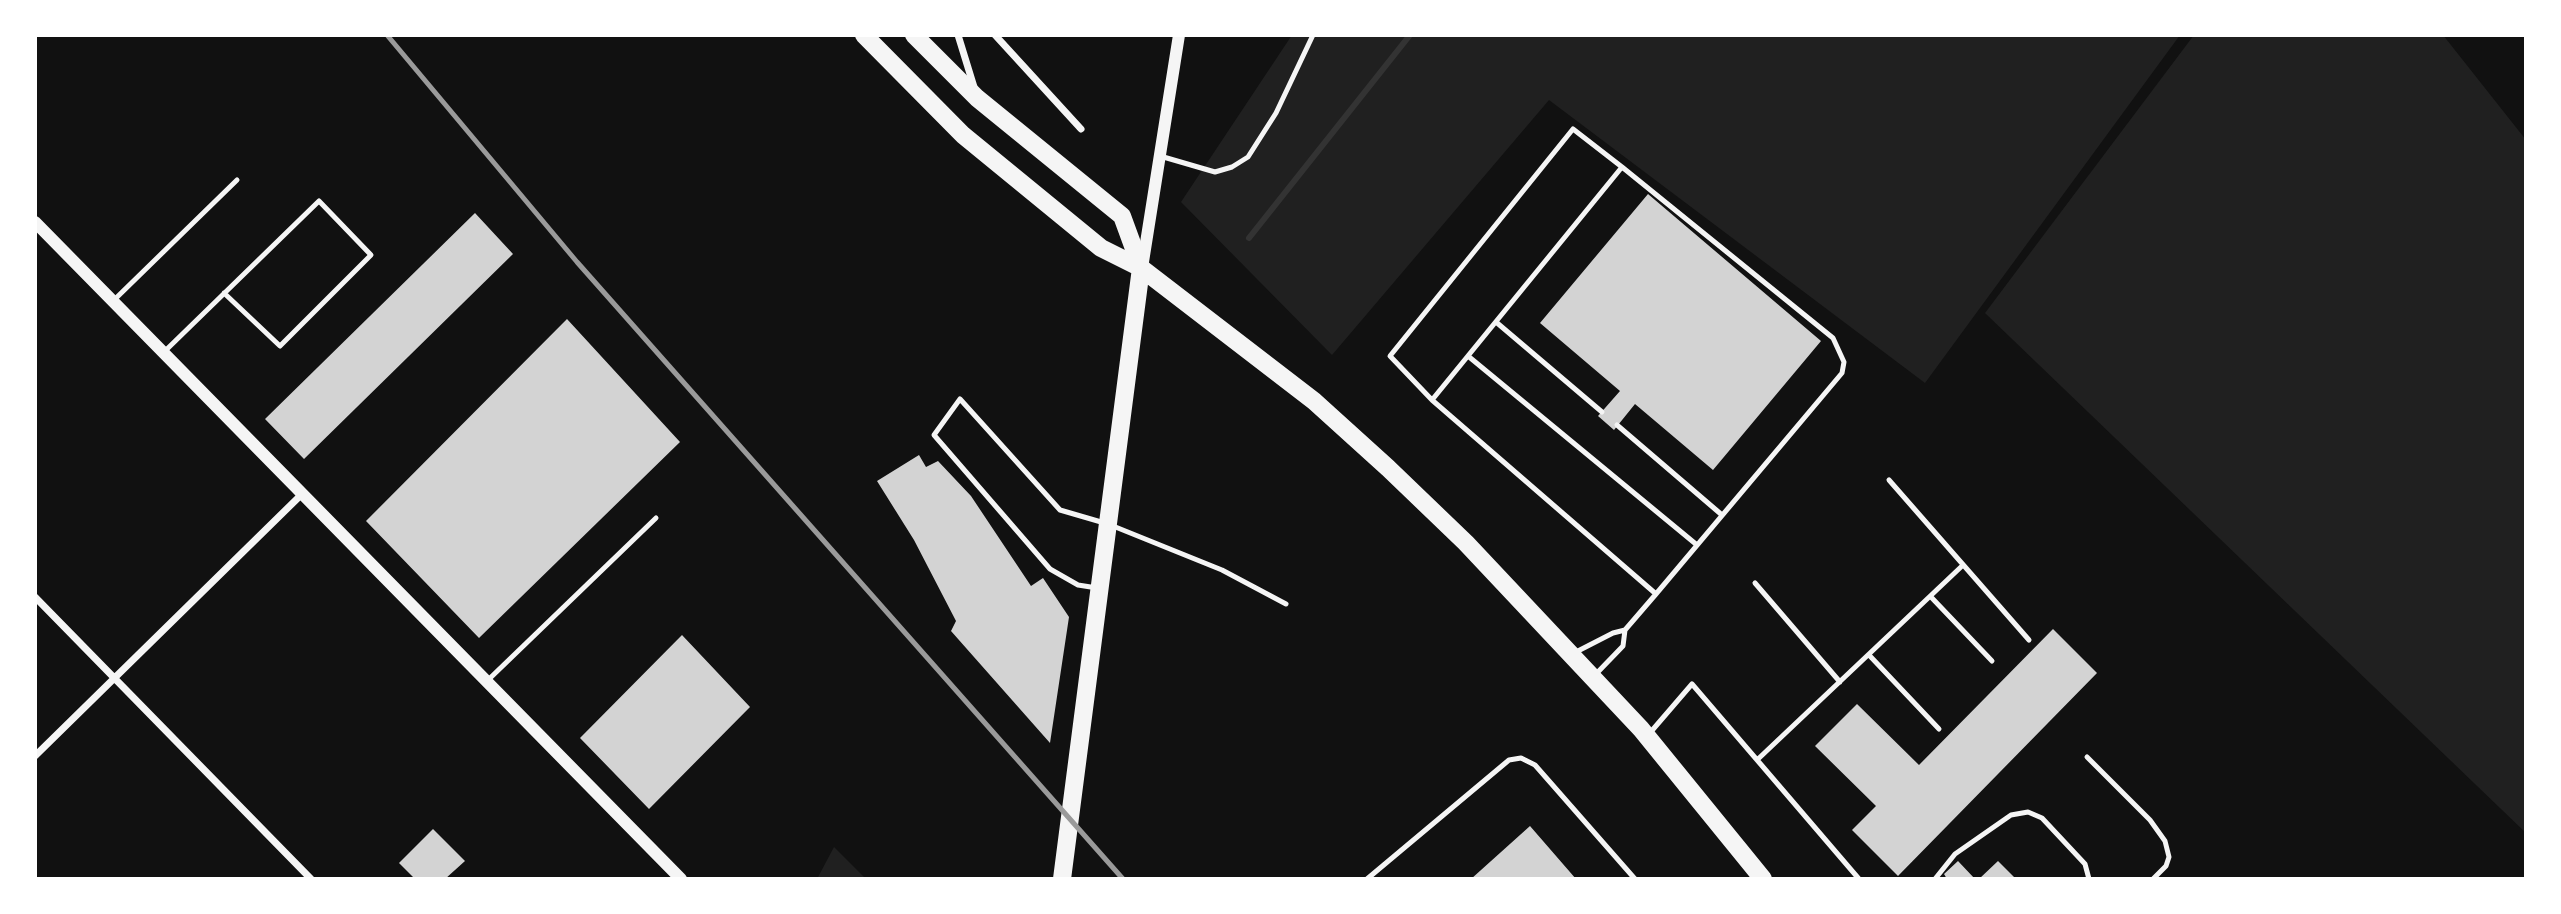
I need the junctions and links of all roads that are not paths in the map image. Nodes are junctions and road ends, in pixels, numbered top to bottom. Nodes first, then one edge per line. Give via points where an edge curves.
1 (864, 35) edge
2 (914, 35) edge
3 (958, 35) edge
4 (995, 35) edge
5 (1179, 35) edge
6 (1313, 35) edge
7 (977, 98) junction
8 (1081, 129) dead end
9 (1160, 156) junction
10 (1622, 167) junction
11 (237, 180) dead end
12 (35, 222) edge
13 (1142, 268) junction
14 (225, 293) junction
15 (112, 302) junction
16 (1496, 322) junction
17 (162, 353) junction
18 (1468, 356) junction
19 (1432, 400) junction
20 (1602, 412) dead end
21 (1617, 425) dead end
22 (1889, 480) dead end
23 (301, 495) junction
24 (1722, 515) junction
25 (656, 518) dead end
26 (1108, 524) junction
27 (1697, 545) junction
28 (1962, 566) junction
29 (1755, 583) dead end
30 (1100, 588) junction
31 (1656, 594) junction
32 (35, 597) edge
33 (1931, 597) junction
34 (1286, 604) dead end
35 (1625, 631) junction
36 (2029, 640) dead end
37 (1571, 654) junction
38 (1869, 655) junction
39 (1992, 661) dead end
40 (114, 678) junction
41 (1592, 678) junction
42 (486, 682) junction
43 (1840, 682) junction
44 (1939, 729) dead end
45 (1647, 736) junction
46 (35, 756) edge
47 (2087, 757) dead end
48 (1756, 760) junction
49 (312, 879) edge
50 (681, 879) edge
51 (1062, 879) edge
52 (1367, 879) edge
53 (1635, 879) edge
54 (1763, 879) edge
55 (1858, 879) edge
56 (1935, 879) edge
57 (2089, 879) edge
58 (2153, 879) edge

1 - 13 main road via 962,135 1101,248
2 - 7 main road
3 - 7 street
4 - 8 street
5 - 9 street
6 - 9 lane via 1276,113 1248,157 1215,172
7 - 13 main road via 1122,216
9 - 13 street
10 - 16 lane
10 - 19 lane via 1573,129 1390,356
10 - 24 lane via 1833,338 1842,353 1842,373
11 - 15 lane
12 - 15 street
13 - 26 main road
13 - 37 main road via 1314,401 1466,543
14 - 14 lane via 319,201 371,255 280,346
14 - 17 lane
15 - 17 street
16 - 18 lane
16 - 20 lane
17 - 23 street
18 - 19 lane
18 - 27 lane
19 - 31 lane
21 - 24 lane
22 - 28 lane
23 - 40 street
23 - 42 street
24 - 27 lane
25 - 42 lane
26 - 30 main road
26 - 30 lane via 1060,510 960,399 934,435 1050,569 1078,584
26 - 34 lane via 1222,570
27 - 31 lane
28 - 33 lane
28 - 36 lane
29 - 43 lane
30 - 51 main road
31 - 35 lane
32 - 40 street
33 - 38 lane
33 - 39 lane
35 - 37 lane
35 - 41 lane via 1622,646
37 - 41 main road
38 - 43 lane
38 - 44 lane
40 - 46 street
40 - 49 street
41 - 45 main road
42 - 50 street
43 - 48 lane
45 - 48 lane via 1692,684
45 - 54 main road
47 - 58 lane via 2151,820 2165,841 2169,857
48 - 55 lane
52 - 53 lane via 1509,760 1521,758 1535,765
56 - 57 lane via 1955,854 2011,814 2028,812 2042,818 2085,864

